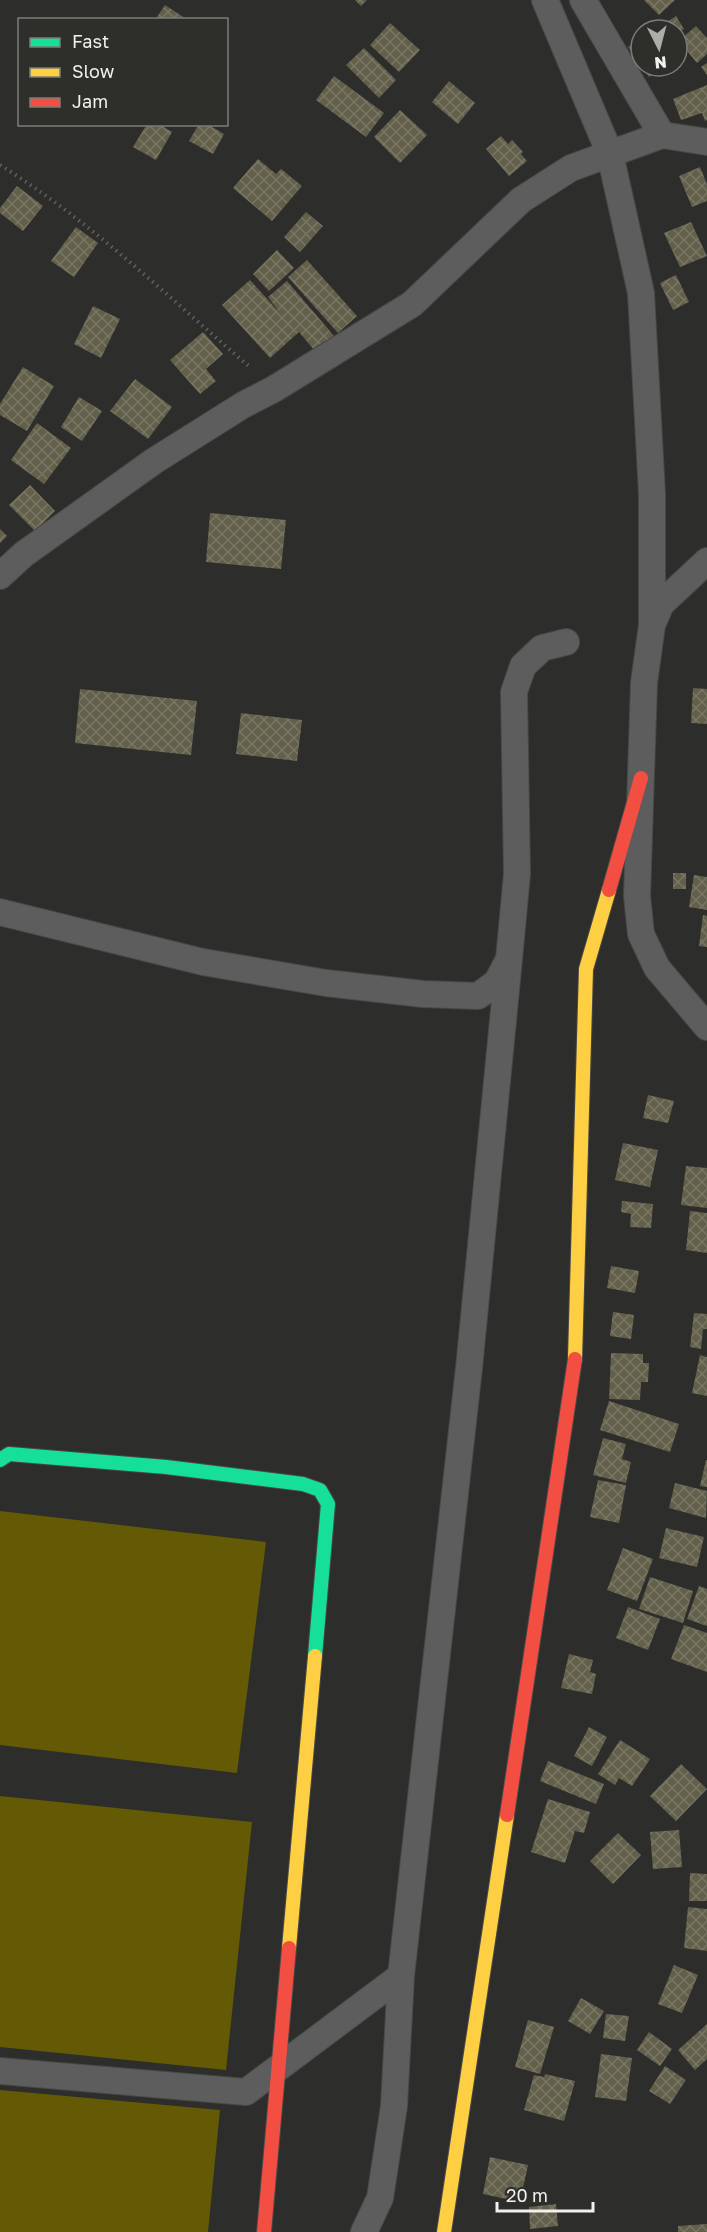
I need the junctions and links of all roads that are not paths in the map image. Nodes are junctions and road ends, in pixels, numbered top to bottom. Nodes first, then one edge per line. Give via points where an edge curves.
1 (545, 0) edge
2 (583, 0) edge
3 (662, 135) junction
4 (707, 142) edge
5 (610, 154) junction
6 (707, 561) edge
7 (0, 576) edge
8 (652, 625) junction
9 (566, 642) dead end
10 (641, 778) junction
11 (0, 912) edge
12 (509, 960) junction
13 (707, 1027) edge
14 (0, 1460) edge
15 (401, 1976) junction
16 (278, 2068) junction
17 (0, 2071) edge
18 (264, 2232) edge
19 (364, 2232) edge
20 (444, 2232) edge

1 - 5 street
2 - 3 street
3 - 4 street
3 - 5 street
5 - 7 street via 571,168 521,200 412,304 154,462 24,554
5 - 8 street via 641,293 652,494
6 - 8 street via 661,604
8 - 10 street via 644,683
9 - 12 street via 542,648 524,666 514,692 517,874
10 - 13 street via 641,934 657,968
10 - 20 street via 586,969 576,1352
11 - 12 street via 203,962 326,983 423,994 478,996 497,982
12 - 15 street via 469,1368
14 - 16 street via 9,1454 32,1455 303,1484 320,1490 328,1504
15 - 16 street
15 - 19 street via 394,2106 380,2198
16 - 17 street via 246,2092
16 - 18 street

